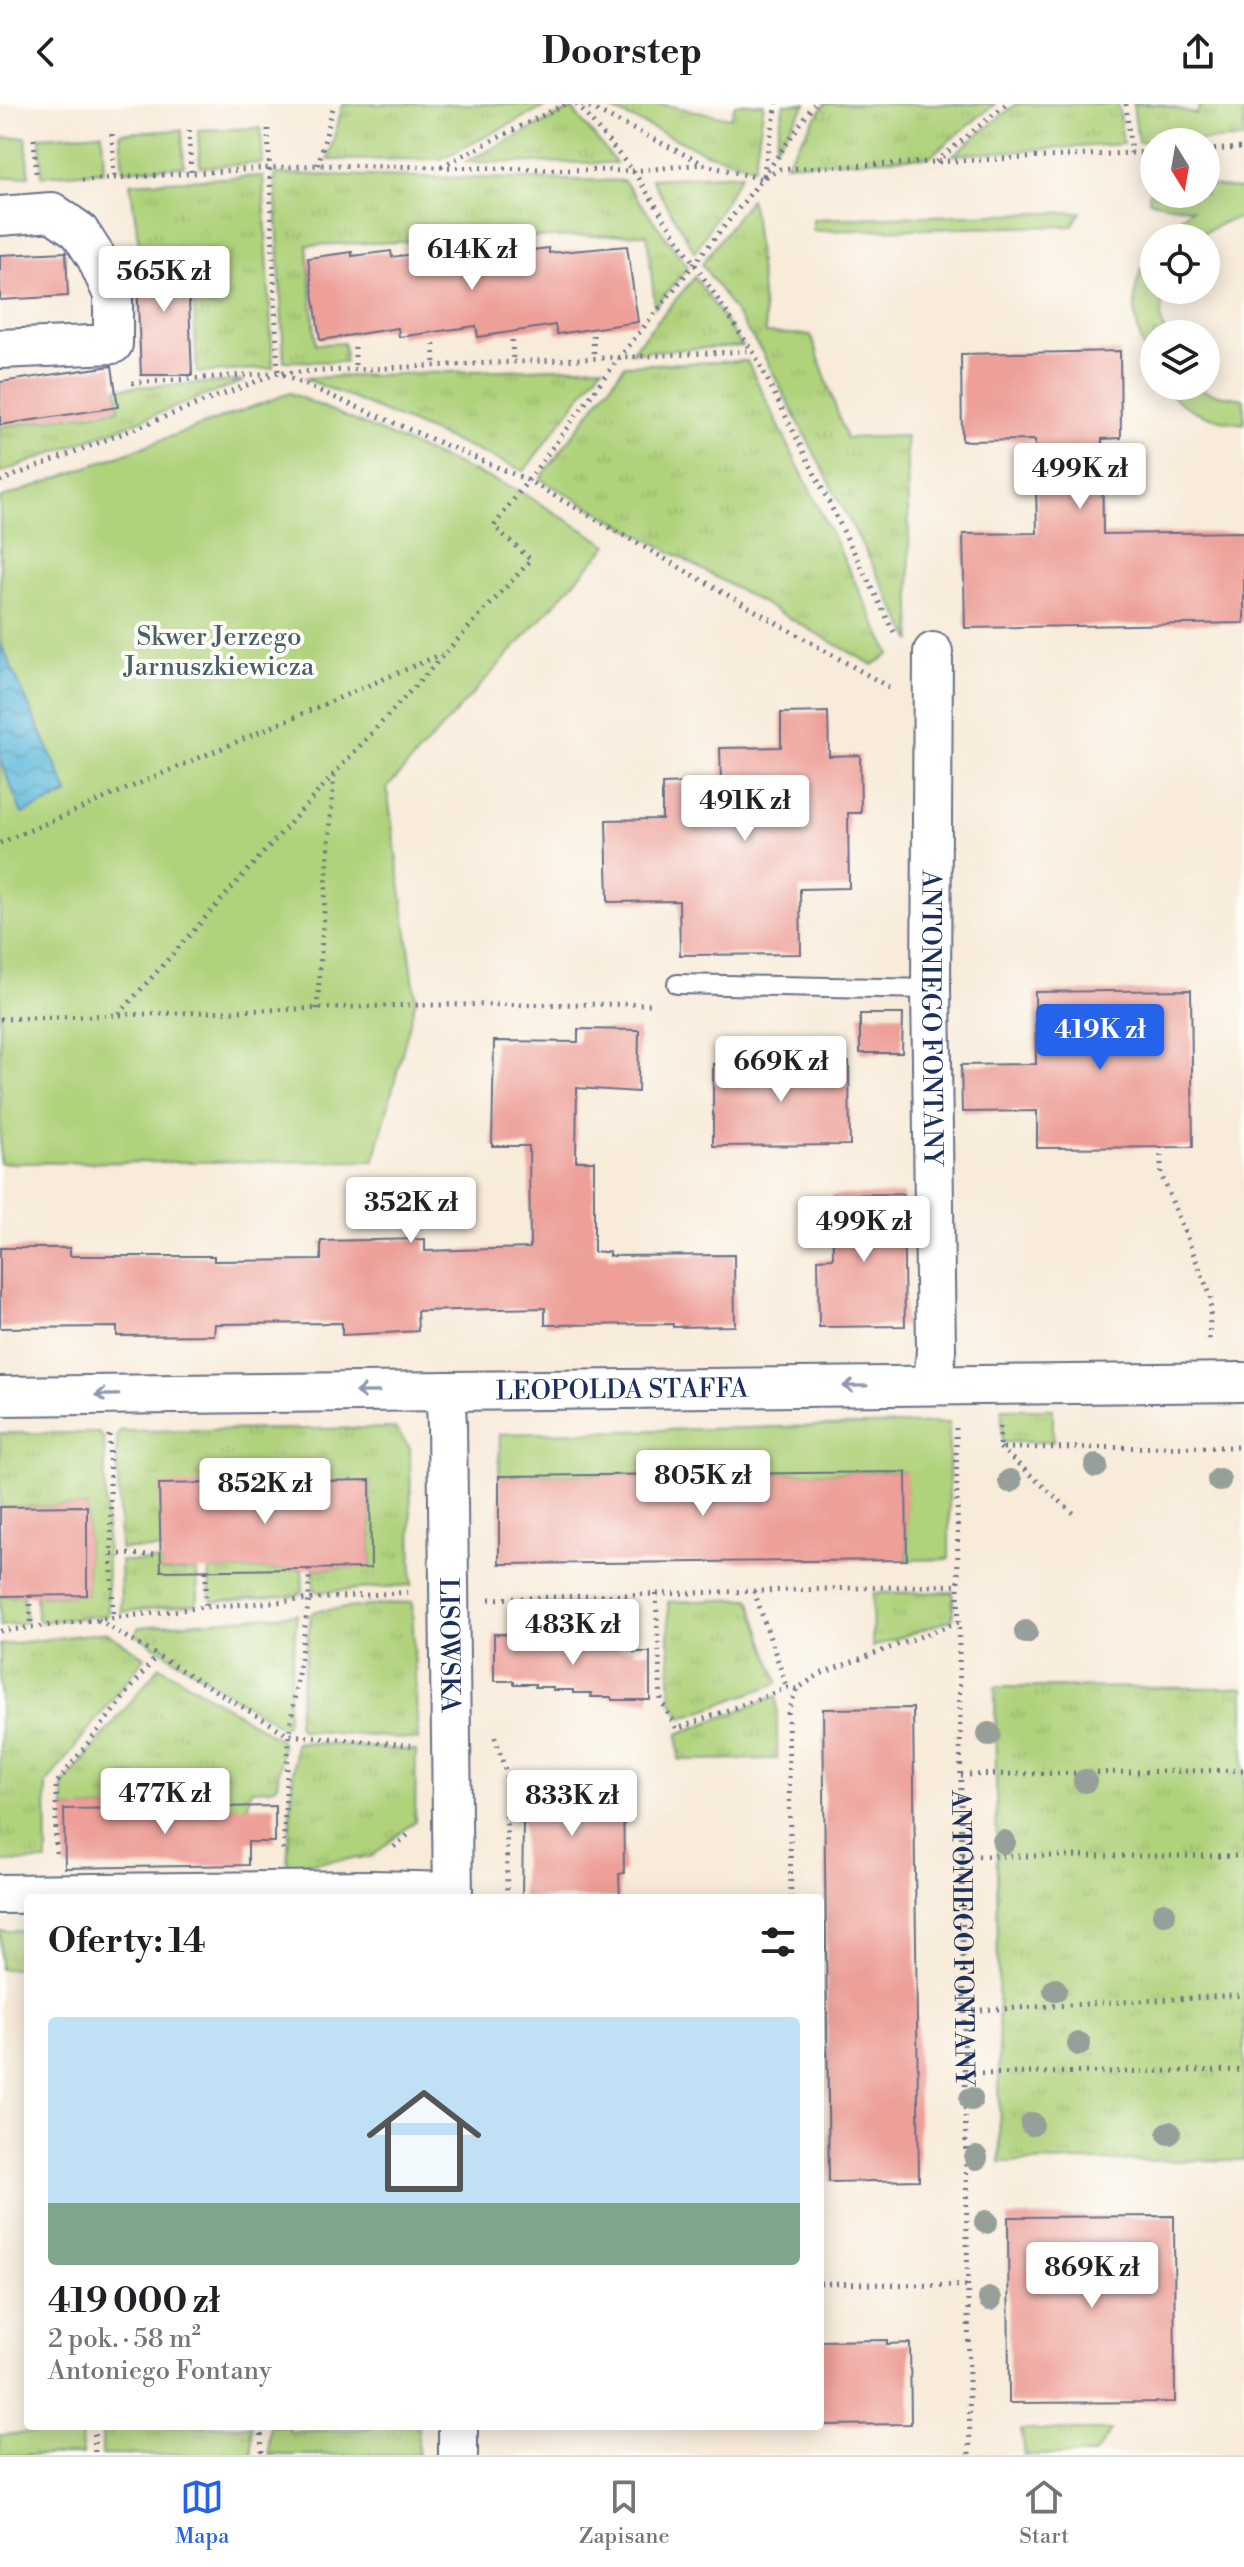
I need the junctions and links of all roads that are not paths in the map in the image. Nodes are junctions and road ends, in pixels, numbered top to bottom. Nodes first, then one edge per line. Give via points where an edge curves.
1 (0, 216) edge
2 (0, 349) edge
3 (933, 652) dead end
4 (677, 984) dead end
5 (931, 989) junction
6 (1244, 1382) edge
7 (933, 1385) junction
8 (445, 1391) junction
9 (0, 1396) edge
10 (0, 1894) edge
11 (437, 1894) edge
12 (453, 1894) edge
13 (458, 2430) edge
14 (458, 2455) edge

1 - 2 street via 52,212 79,231 113,295 113,344
3 - 5 street, ANTONIEGO FONTANY
4 - 5 lane
5 - 7 street, ANTONIEGO FONTANY
6 - 7 street, LEOPOLDA STAFFA
7 -> 8 street, LEOPOLDA STAFFA
8 -> 9 street, LEOPOLDA STAFFA
8 - 12 street, LISOWSKA
10 - 11 street
13 - 14 street

